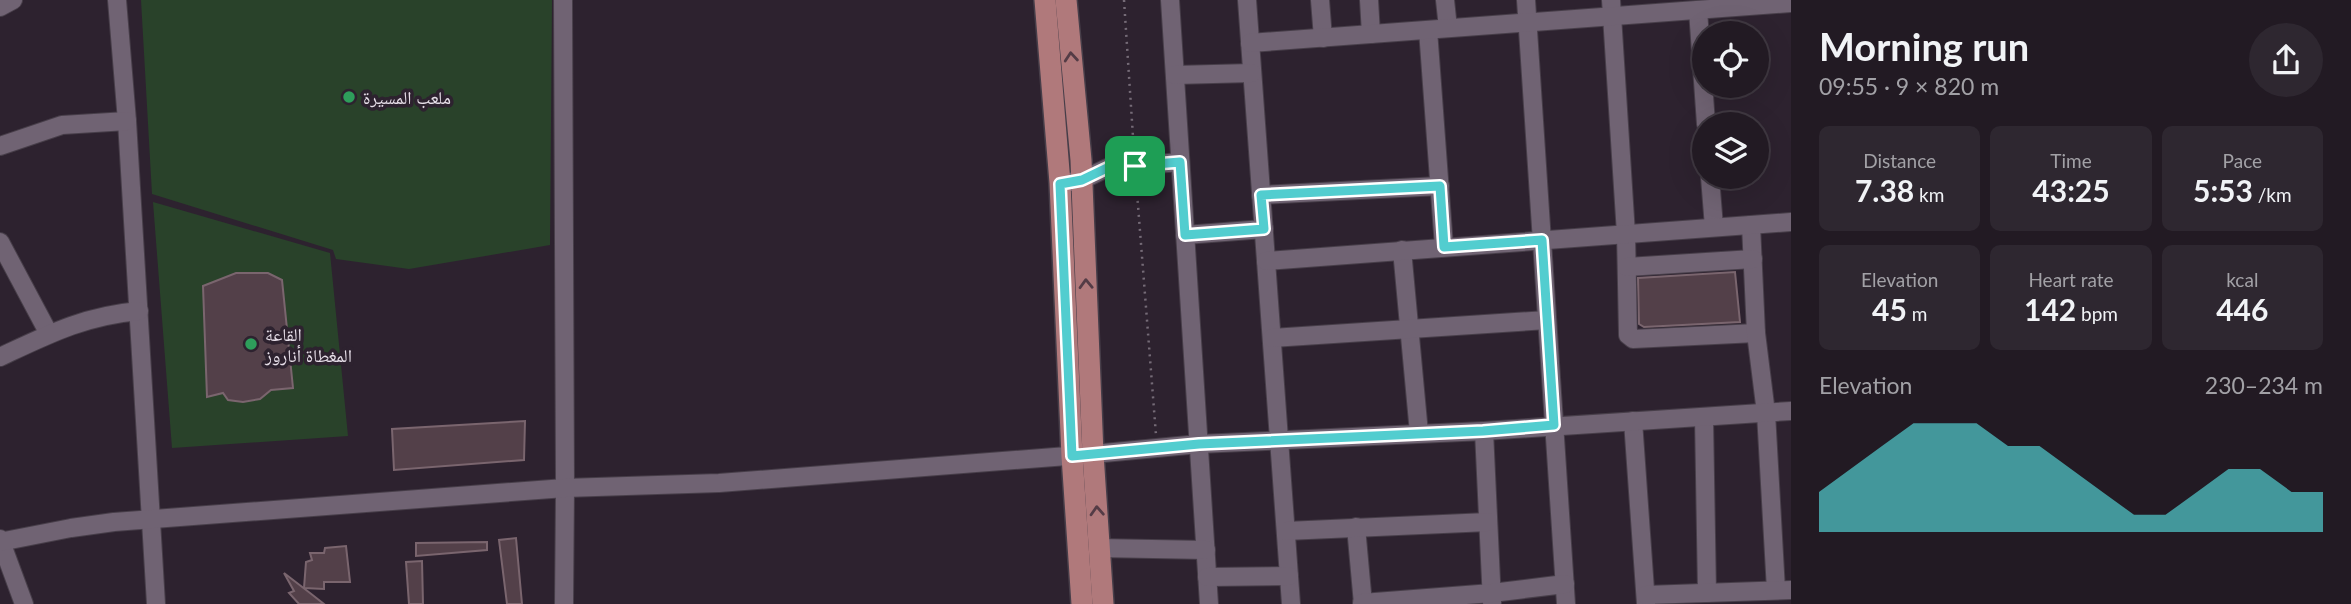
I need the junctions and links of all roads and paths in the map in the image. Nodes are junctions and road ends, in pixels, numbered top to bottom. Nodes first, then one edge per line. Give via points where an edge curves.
1 (13, 0) edge
2 (117, 0) edge
3 (563, 0) edge
4 (1045, 0) edge
5 (1066, 0) edge
6 (1124, 0) edge
7 (1170, 0) edge
8 (1247, 0) edge
9 (1320, 0) edge
10 (1369, 0) edge
11 (1445, 0) edge
12 (1526, 0) edge
13 (1742, 3) edge
14 (1791, 3) edge
15 (0, 7) edge
16 (1693, 7) edge
17 (1612, 8) edge
18 (1527, 23) junction
19 (1448, 28) junction
20 (1428, 30) junction
21 (1371, 34) junction
22 (1323, 38) junction
23 (1250, 43) junction
24 (1252, 73) junction
25 (1175, 75) junction
26 (1705, 112) edge
27 (127, 121) junction
28 (0, 146) edge
29 (1058, 162) junction
30 (1180, 162) junction
31 (1135, 166) junction
32 (1081, 170) junction
33 (1060, 184) junction
34 (1440, 186) junction
35 (1711, 189) edge
36 (1261, 195) junction
37 (1791, 222) edge
38 (1751, 225) junction
39 (1714, 227) junction
40 (1264, 229) junction
41 (1626, 234) junction
42 (1185, 235) junction
43 (1542, 240) junction
44 (0, 242) edge
45 (1444, 247) junction
46 (1402, 250) junction
47 (1753, 259) junction
48 (1266, 261) junction
49 (1627, 267) junction
50 (139, 311) junction
51 (1547, 320) junction
52 (1410, 330) junction
53 (1756, 332) junction
54 (49, 334) junction
55 (1272, 338) junction
56 (0, 357) edge
57 (1791, 411) edge
58 (1766, 413) junction
59 (1704, 418) junction
60 (1633, 421) junction
61 (1554, 425) junction
62 (1483, 431) junction
63 (1419, 433) junction
64 (1279, 440) junction
65 (1199, 444) junction
66 (1157, 449) junction
67 (1083, 455) junction
68 (565, 488) junction
69 (151, 520) junction
70 (1488, 522) junction
71 (1356, 527) junction
72 (1286, 531) junction
73 (0, 541) edge
74 (1099, 548) junction
75 (1206, 550) junction
76 (1289, 576) junction
77 (1207, 577) junction
78 (1565, 584) junction
79 (1783, 590) edge
80 (1707, 593) junction
81 (1492, 598) edge
82 (1646, 600) edge
83 (24, 604) edge
84 (156, 604) edge
85 (564, 604) edge
86 (1082, 604) edge
87 (1103, 604) edge
88 (1209, 604) edge
89 (1291, 604) edge
90 (1363, 604) edge
91 (1566, 604) edge

1 - 15 street
2 - 27 street
3 - 68 street
4 - 29 main road
32 -> 5 main road
6 - 31 path
7 - 25 street
8 - 23 street
9 - 22 street
10 - 21 street
11 - 19 street
12 - 18 street
13 - 14 street
13 - 16 street
16 - 17 street
16 - 26 street
17 - 18 street
17 - 41 street
18 - 19 street
18 - 43 street
19 - 20 street
20 - 21 street
20 - 34 street
21 - 22 street
22 - 23 street
23 - 24 street
24 - 25 street
24 - 36 street
25 - 30 street
27 - 28 street via 62,125
27 - 50 street
29 - 32 street
29 - 33 main road
30 - 31 street
30 - 42 street
31 - 32 street
31 - 66 path
32 - 33 street
67 -> 32 main road
33 - 67 main road
34 - 36 street
34 - 45 street
35 - 39 street
36 - 40 street
37 - 38 street
38 - 39 street
38 - 47 street
39 - 41 street
40 - 42 street
40 - 48 street
41 - 43 street
41 - 49 street
42 - 65 street
43 - 45 street
43 - 51 street
44 - 54 street
45 - 46 street
46 - 48 street
46 - 52 street
47 - 49 street
47 - 53 street
48 - 55 street
49 - 53 street via 1631,339
50 - 54 street via 87,319
50 - 69 street
51 - 52 street
51 - 61 street
52 - 55 street
52 - 63 street
53 - 58 street
54 - 56 street
55 - 64 street
57 - 58 street
58 - 59 street
58 - 79 street
59 - 60 street
59 - 80 street
60 - 61 street
60 - 82 street
61 - 62 street
61 - 78 street
62 - 63 street
62 - 70 street
63 - 64 street
64 - 65 street
64 - 72 street
65 - 66 street
65 - 75 street
66 - 67 street
67 - 68 street via 719,483
74 -> 67 main road
67 - 86 main road
68 - 69 street
68 - 85 street
69 - 73 street via 71,527
69 - 84 street
70 - 71 street
70 - 81 street
71 - 72 street
71 - 90 street
72 - 76 street
73 - 83 street
74 - 75 street
74 - 87 main road
75 - 77 street
76 - 77 street
76 - 89 street
77 - 88 street
78 - 81 street
78 - 91 street
79 - 80 street
80 - 82 street
81 - 90 street

